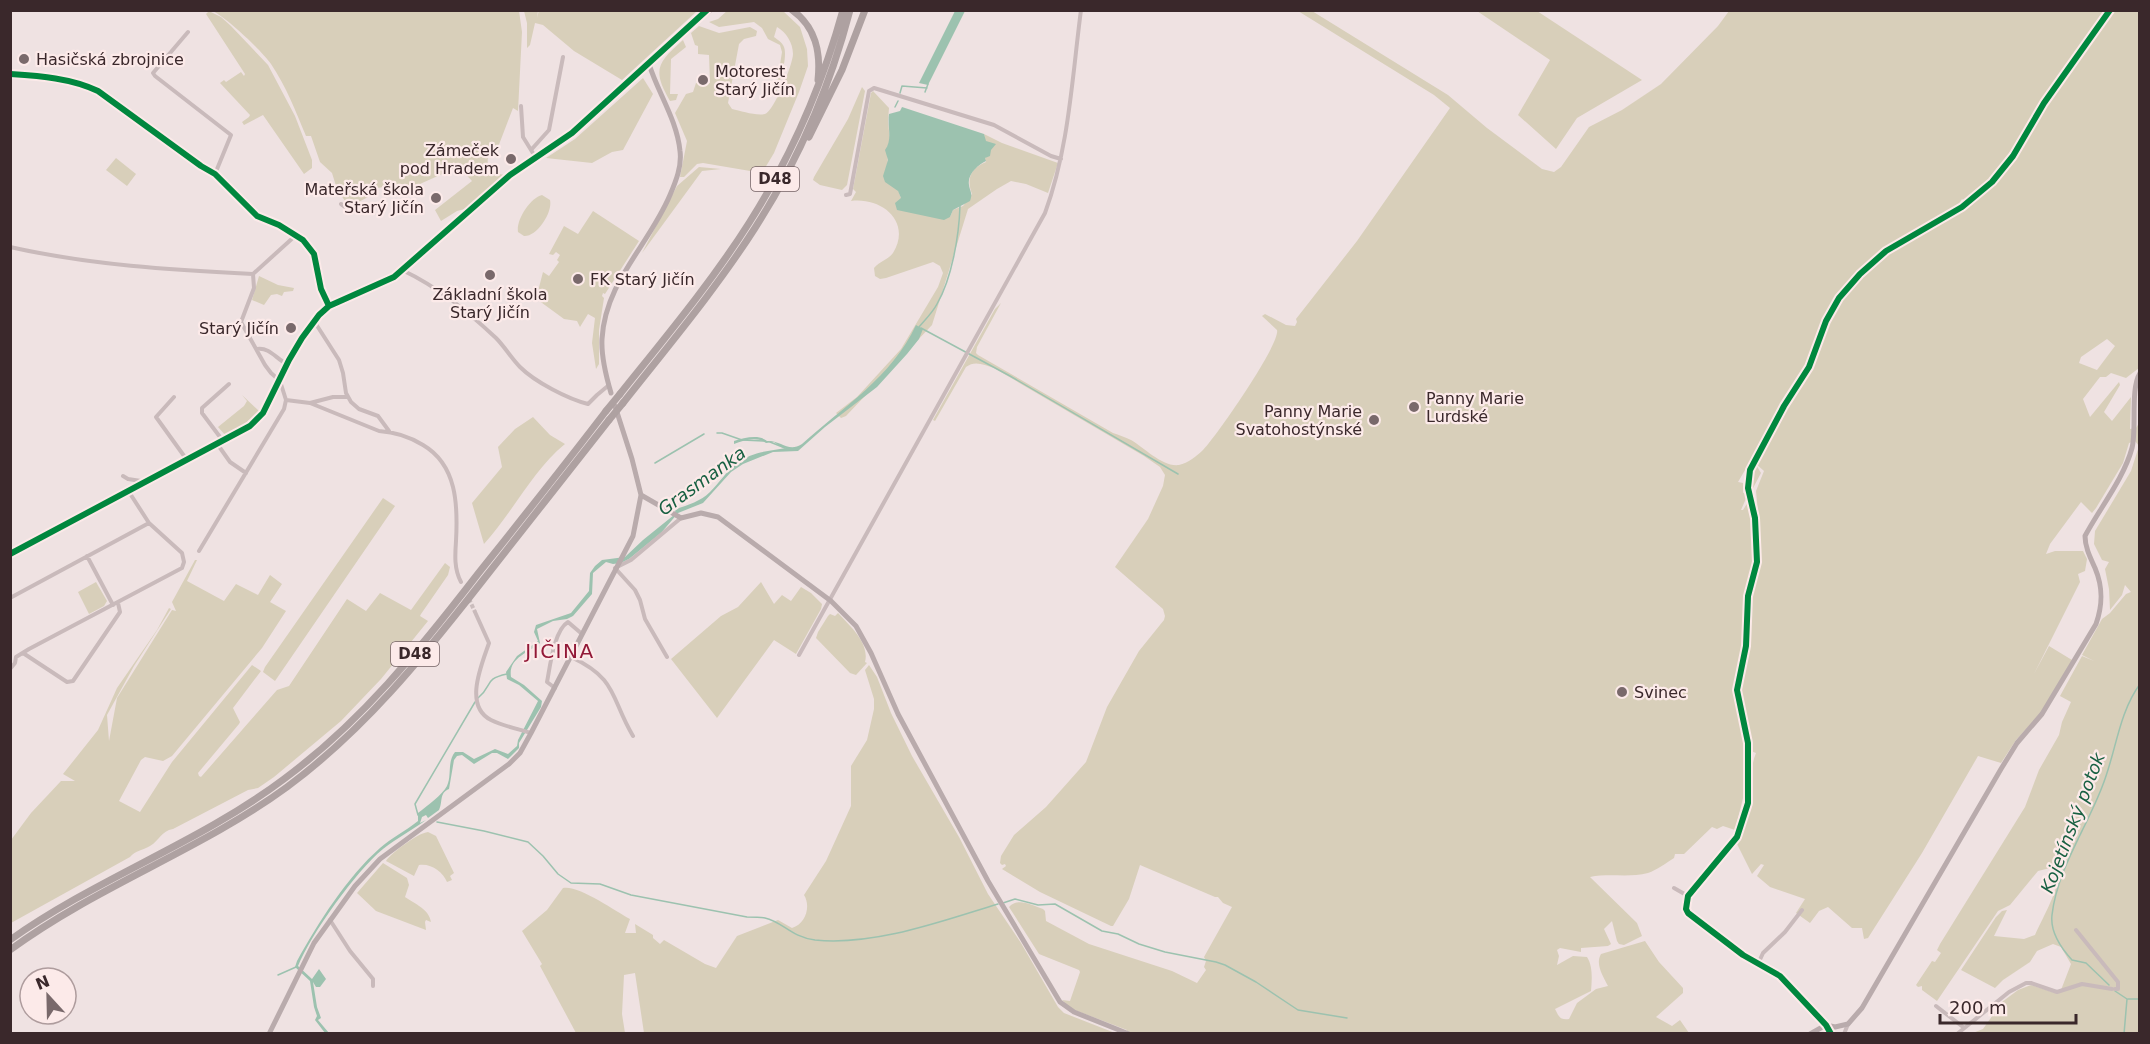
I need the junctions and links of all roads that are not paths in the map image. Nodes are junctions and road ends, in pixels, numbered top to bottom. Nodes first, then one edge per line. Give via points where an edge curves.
1 (708, 10) edge
2 (792, 10) edge
3 (843, 10) edge
4 (850, 10) edge
5 (865, 10) edge
6 (1081, 10) edge
7 (698, 19) joint
8 (188, 32) dead end
9 (563, 57) dead end
10 (649, 64) junction
11 (10, 74) edge
12 (815, 94) junction
13 (521, 106) dead end
14 (531, 150) junction
15 (536, 158) junction
16 (1061, 159) junction
17 (787, 173) junction
18 (215, 174) junction
19 (846, 195) dead end
20 (341, 204) dead end
21 (1962, 207) dead end
22 (348, 209) dead end
23 (296, 235) junction
24 (10, 247) edge
25 (402, 270) junction
26 (253, 274) junction
27 (329, 306) junction
28 (314, 320) junction
29 (257, 349) junction
30 (287, 364) junction
31 (2139, 373) edge
32 (280, 381) junction
33 (229, 384) dead end
34 (609, 385) junction
35 (611, 393) dead end
36 (174, 397) dead end
37 (348, 398) junction
38 (286, 400) junction
39 (310, 403) junction
40 (619, 404) junction
41 (389, 431) junction
42 (221, 443) junction
43 (187, 461) junction
44 (246, 472) junction
45 (123, 476) dead end
46 (143, 484) junction
47 (129, 492) junction
48 (641, 495) junction
49 (1750, 496) dead end
50 (678, 516) junction
51 (149, 523) junction
52 (199, 551) dead end
53 (10, 554) edge
54 (87, 556) junction
55 (617, 564) junction
56 (461, 582) dead end
57 (10, 598) edge
58 (831, 601) junction
59 (116, 604) junction
60 (475, 612) tunnel mouth
61 (582, 634) junction
62 (22, 653) junction
63 (10, 655) edge
64 (799, 655) dead end
65 (16, 657) junction
66 (571, 657) junction
67 (668, 657) dead end
68 (10, 669) edge
69 (555, 688) junction
70 (527, 732) junction
71 (633, 736) dead end
72 (1730, 846) dead end
73 (1674, 888) dead end
74 (1688, 896) junction
75 (1802, 910) dead end
76 (330, 919) junction
77 (2076, 930) dead end
78 (10, 940) edge
79 (10, 950) edge
80 (1758, 964) junction
81 (373, 986) dead end
82 (1936, 1006) dead end
83 (1848, 1024) junction
84 (1826, 1025) junction
85 (1835, 1027) junction
86 (1963, 1027) junction
87 (269, 1034) edge
88 (1130, 1034) edge
89 (1810, 1034) edge
90 (1831, 1034) edge
91 (1844, 1034) edge
92 (1957, 1034) edge

1 - 7 highway
2 - 12 highway via 808,25 817,45 819,71
3 - 12 highway, D48
4 - 17 highway, D48 via 825,87
5 - 17 highway via 824,108
6 - 16 street
7 - 10 street
8 - 18 street via 153,73 231,135
9 - 14 street via 549,130
10 - 15 street via 572,133
10 - 34 street via 676,130 680,167 657,222 610,298 602,340
11 - 18 street via 83,84 98,91
12 - 78 highway, D48, bridge via 748,225 702,289 409,662 370,705 283,780 231,815 76,899
13 - 14 street via 523,137
14 - 15 street
15 - 25 street
16 - 19 street via 994,125 874,88 869,91 850,194
16 - 58 street via 1054,190 1035,234
17 - 40 highway, D48 via 732,262
18 - 23 street via 257,216
20 - 22 street
21 - 49 street via 1887,251 1839,298 1809,367 1750,470
23 - 26 street
23 - 27 street via 314,254
24 - 26 street via 86,261
25 - 27 street via 385,283
25 - 34 street via 449,298 498,340 527,373 567,397 588,405
26 - 29 street via 254,288 241,322
27 - 28 street
28 - 30 street
28 - 37 street via 339,360
29 - 30 street via 264,348
29 - 32 street
30 - 32 street
31 - 83 street via 2129,459 2085,536 2102,598 2096,624 2042,714 2016,744 1871,995
32 - 38 street
32 - 42 street via 260,417
33 - 42 street via 202,408
34 - 35 street
36 - 43 street via 156,417
37 - 39 street
37 - 41 street via 359,409 378,416
38 - 39 street
38 - 44 street
39 - 41 street via 379,431
40 - 48 street
40 - 79 highway, D48, bridge via 414,666 338,746 236,821 63,915
41 - 56 street via 435,452 451,475 456,506 454,554
42 - 43 street
42 - 44 street via 230,462
43 - 46 street
44 - 52 street
45 - 46 street
46 - 47 street
47 - 51 street
47 - 53 street
48 - 50 street
48 - 55 street via 633,536
50 - 55 street via 631,560
50 - 58 street via 701,513 718,517
51 - 54 street
51 - 59 street via 180,549 184,562 178,571
54 - 57 street
54 - 59 street
55 - 61 street
55 - 67 street via 635,590 645,619
58 - 64 street
58 - 88 street via 856,626 898,714 1060,1002 1074,1012
59 - 62 street
59 - 62 street via 120,612 73,681 67,682
60 - 70 street via 489,643 476,685 478,702 491,720
61 - 66 street
61 - 69 street via 568,622 560,629 547,682
62 - 65 street
63 - 65 street
65 - 68 street
66 - 69 street
66 - 71 street via 604,678
69 - 70 street
70 - 76 street via 520,753 509,764 380,859
72 - 74 street
73 - 74 street
74 - 80 street via 1688,914
75 - 80 street via 1763,953
76 - 81 street via 373,979
76 - 87 street
77 - 86 street via 2118,982 2118,989 2082,984 2057,992 2026,983
80 - 84 street via 1780,976
82 - 86 street
83 - 85 street
83 - 91 street
84 - 85 street
84 - 89 street
84 - 90 street
85 - 90 street
86 - 92 street

